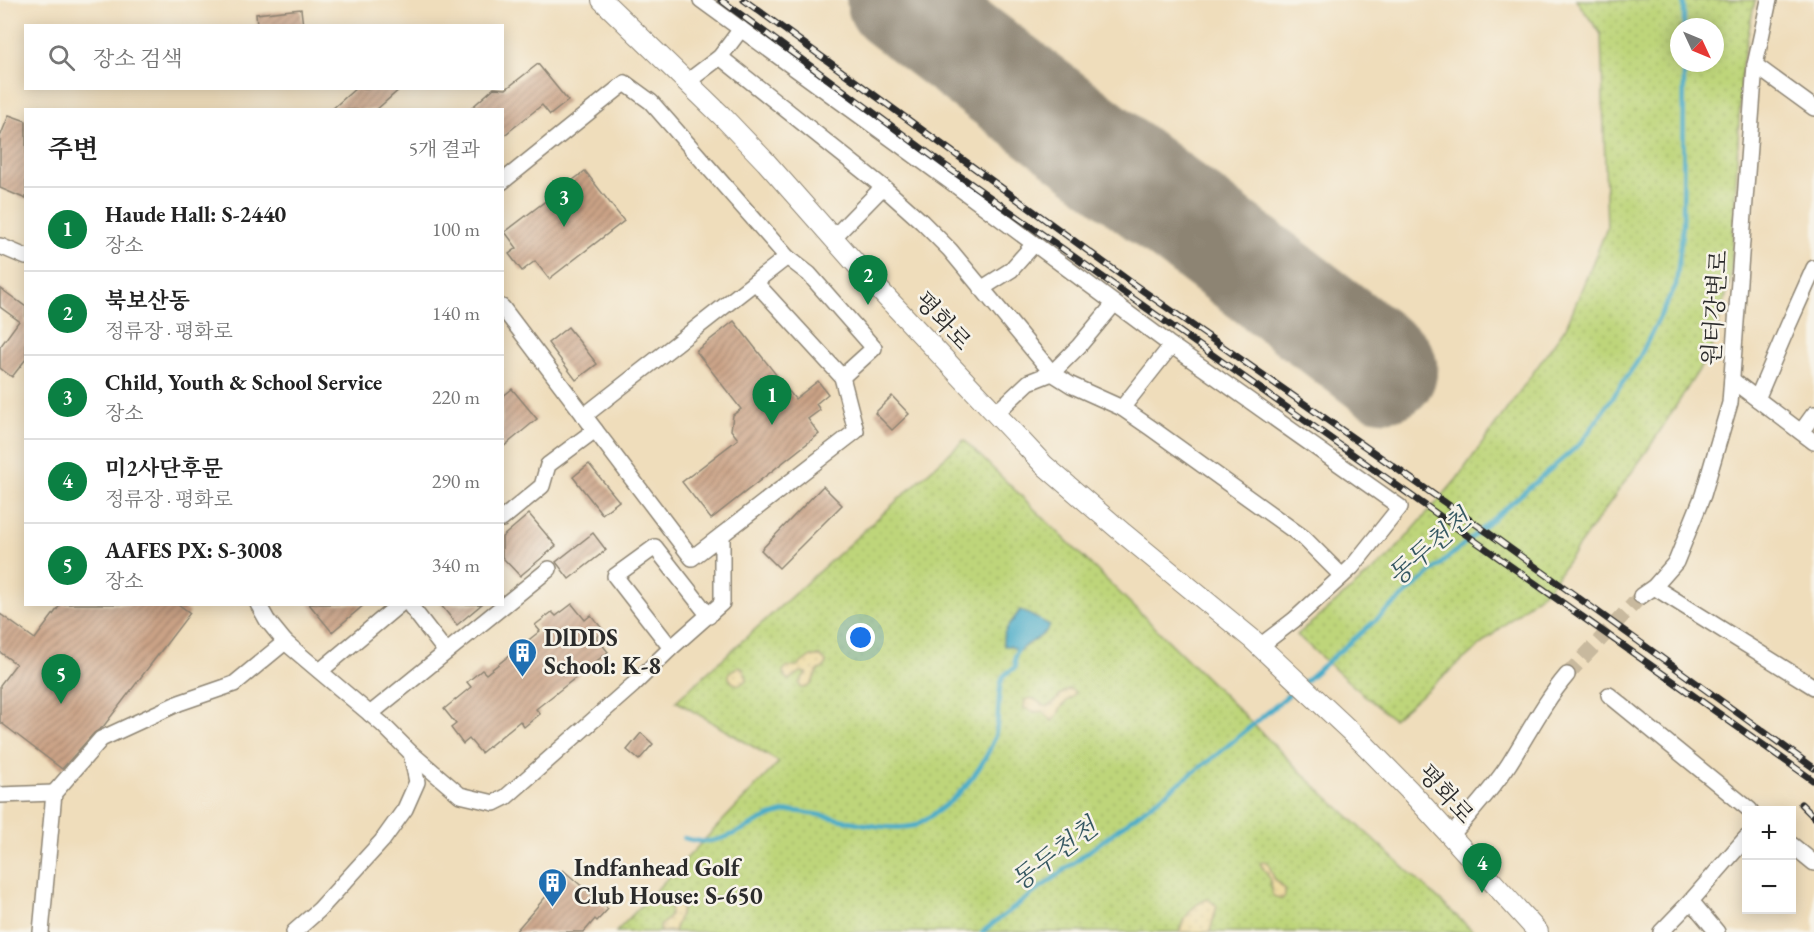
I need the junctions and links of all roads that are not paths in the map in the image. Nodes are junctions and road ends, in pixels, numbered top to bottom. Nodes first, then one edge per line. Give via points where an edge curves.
1 (602, 0) edge
2 (701, 0) edge
3 (1769, 0) edge
4 (741, 29) junction
5 (720, 57) junction
6 (1755, 65) junction
7 (687, 82) junction
8 (1814, 108) edge
9 (504, 180) edge
10 (884, 187) junction
11 (833, 238) junction
12 (1034, 244) junction
13 (0, 246) edge
14 (24, 256) edge
15 (787, 257) junction
16 (1814, 268) edge
17 (755, 282) junction
18 (981, 289) junction
19 (1114, 304) junction
20 (504, 310) edge
21 (1171, 346) junction
22 (1052, 373) junction
23 (842, 377) junction
24 (1732, 380) junction
25 (1757, 399) junction
26 (1122, 408) junction
27 (995, 414) junction
28 (1814, 414) edge
29 (584, 416) junction
30 (595, 430) junction
31 (1801, 432) junction
32 (1814, 442) edge
33 (504, 517) edge
34 (722, 535) junction
35 (549, 569) dead end
36 (1342, 576) junction
37 (1654, 587) junction
38 (1641, 596) tunnel mouth
39 (504, 605) edge
40 (259, 606) edge
41 (398, 606) edge
42 (411, 606) edge
43 (503, 606) edge
44 (709, 616) junction
45 (285, 642) junction
46 (671, 648) junction
47 (1264, 650) junction
48 (446, 652) junction
49 (320, 671) junction
50 (1567, 675) tunnel mouth
51 (1814, 687) edge
52 (1609, 695) dead end
53 (370, 714) junction
54 (411, 753) junction
55 (54, 794) junction
56 (0, 795) edge
57 (1745, 806) edge
58 (1450, 837) junction
59 (1742, 843) edge
60 (1796, 849) edge
61 (1814, 863) edge
62 (1691, 901) junction
63 (41, 932) edge
64 (294, 932) edge
65 (1538, 932) edge
66 (1661, 932) edge
67 (1718, 932) edge

1 - 7 main road, 평화로
2 - 4 street
3 - 6 street, 원터강변로
4 - 5 street
4 - 12 street
5 - 7 street
5 - 10 street
6 - 8 street
6 - 24 street, 원터강변로
7 - 11 main road, 평화로 via 766,162
9 - 15 street via 625,83 651,102
10 - 11 street
10 - 18 street via 950,250
11 - 27 main road, 평화로
12 - 18 street via 1011,270
12 - 19 street
13 - 14 street
15 - 17 street
15 - 23 street via 809,274 874,348
16 - 25 street
17 - 23 street
17 - 29 street
18 - 22 street
19 - 21 street
19 - 22 street
20 - 29 street
21 - 26 street
21 - 36 street via 1400,507
22 - 26 street
22 - 27 street via 1029,382
23 - 34 street via 856,431
24 - 25 street
24 - 37 street, 원터강변로 via 1730,403 1703,495 1676,562
25 - 31 street
26 - 36 street via 1304,538
27 - 47 main road, 평화로 via 1044,465
28 - 31 street
29 - 30 street
30 - 33 street via 548,465 542,486
30 - 34 street via 692,558
31 - 32 street
34 - 44 street via 722,603
35 - 39 street
36 - 47 street
37 - 38 street, 원터강변로
37 - 51 street
40 - 45 street
41 - 49 street
42 - 48 street
43 - 48 street
44 - 46 street
44 - 46 street via 655,547 615,576
45 - 49 street
45 - 55 street via 234,684 179,703 101,739
46 - 54 street via 506,797 494,803 460,795
47 - 58 main road, 평화로 via 1364,744
48 - 53 street
49 - 53 street
50 - 58 street via 1508,766
52 - 57 street
53 - 54 street
54 - 64 street via 417,782 405,809 382,841 320,910
55 - 56 street
55 - 63 street
58 - 65 main road, 평화로
59 - 62 street
60 - 61 street
62 - 66 street
62 - 67 street

